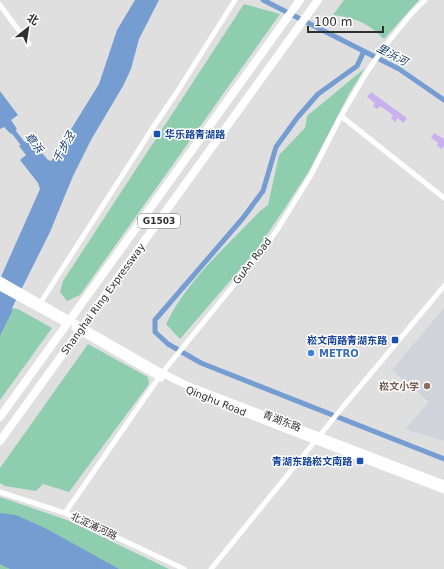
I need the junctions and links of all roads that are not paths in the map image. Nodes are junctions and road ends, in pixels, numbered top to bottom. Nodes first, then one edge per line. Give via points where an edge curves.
1 (235, 0) edge
2 (300, 0) edge
3 (318, 0) edge
4 (425, 0) edge
5 (0, 5) edge
6 (29, 44) dead end
7 (341, 116) junction
8 (444, 198) edge
9 (0, 280) edge
10 (444, 286) edge
11 (0, 287) edge
12 (39, 305) junction
13 (161, 375) junction
14 (0, 417) edge
15 (318, 438) junction
16 (0, 442) edge
17 (444, 484) edge
18 (444, 490) edge
19 (0, 492) edge
20 (65, 513) junction
21 (184, 569) edge
22 (211, 569) edge

1 - 12 street
2 - 14 highway, Shanghai Ring Expressway / G1503
3 - 16 highway, Shanghai Ring Expressway / G1503
4 - 7 street, GuAn Road via 385,46
5 - 6 street
7 - 8 street
7 - 13 street, GuAn Road via 311,175 276,230
9 - 12 main road
10 - 15 street
11 - 12 main road
12 - 13 main road, 青湖东路
13 - 15 main road, 青湖东路
13 - 20 street, GuAn Road
15 - 17 main road, 青湖东路
15 - 18 main road
15 - 22 street
19 - 20 street, 北淀浦河路
20 - 21 street, 北淀浦河路

